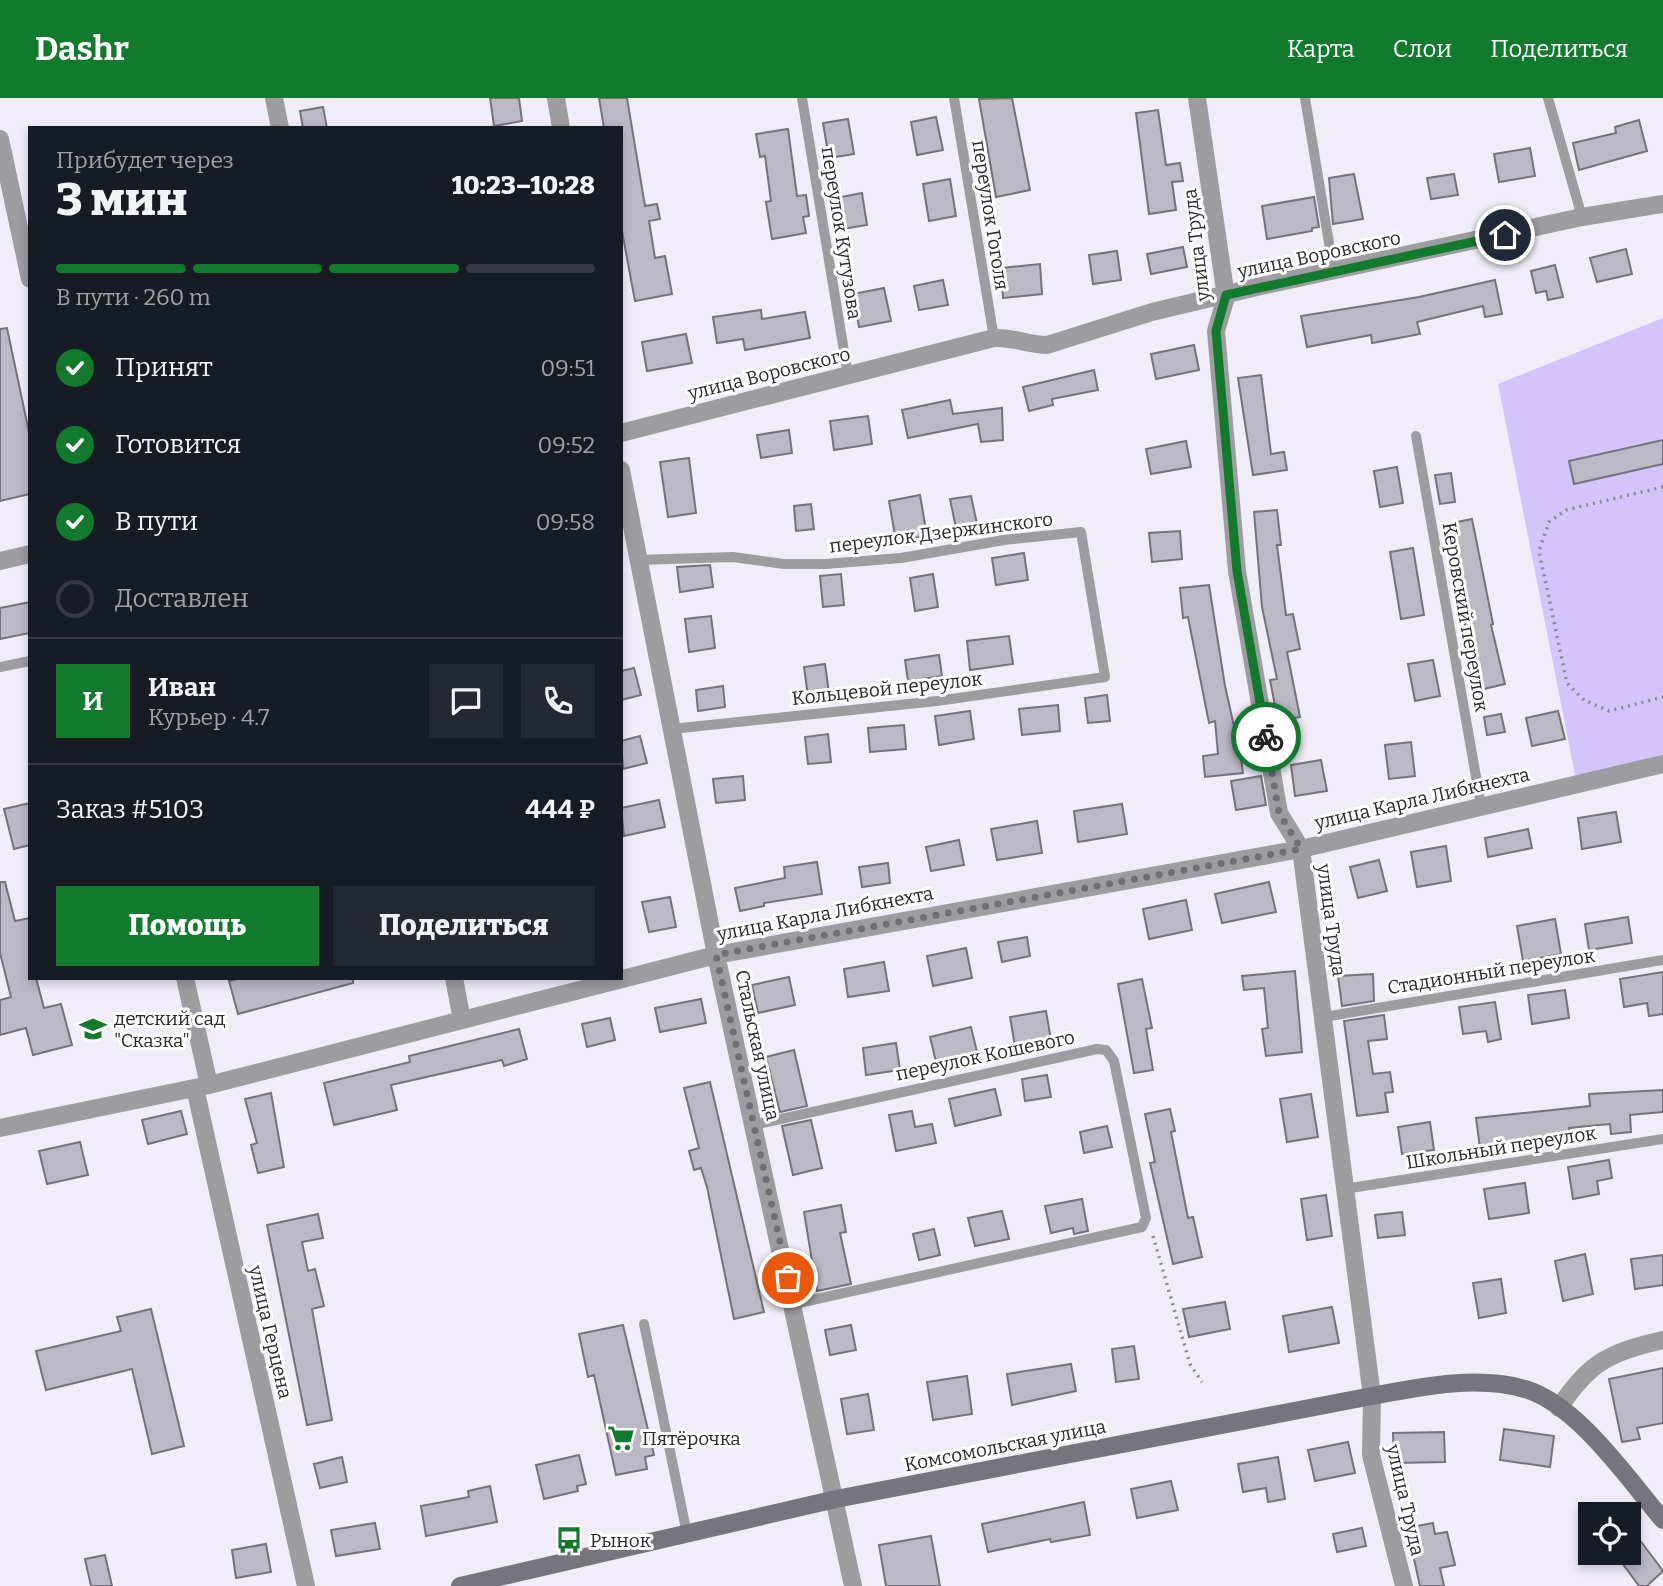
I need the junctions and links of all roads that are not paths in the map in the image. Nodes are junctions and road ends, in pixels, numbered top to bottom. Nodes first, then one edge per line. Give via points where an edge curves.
1 (274, 98) edge
2 (556, 98) edge
3 (802, 98) edge
4 (954, 98) edge
5 (1197, 98) edge
6 (1305, 98) edge
7 (1548, 98) edge
8 (280, 126) edge
9 (561, 126) edge
10 (0, 139) edge
11 (1663, 204) edge
12 (1582, 217) junction
13 (28, 270) edge
14 (1334, 273) junction
15 (1226, 295) junction
16 (994, 338) junction
17 (848, 374) junction
18 (623, 432) edge
19 (1416, 436) dead end
20 (623, 481) edge
21 (28, 554) edge
22 (638, 560) junction
23 (0, 561) edge
24 (28, 661) edge
25 (0, 667) edge
26 (1105, 677) joint
27 (672, 729) junction
28 (1663, 764) edge
29 (1481, 805) junction
30 (1301, 849) junction
31 (716, 955) junction
32 (1663, 960) edge
33 (623, 979) edge
34 (185, 980) edge
35 (454, 980) edge
36 (618, 980) edge
37 (1324, 1017) junction
38 (462, 1020) junction
39 (202, 1086) junction
40 (754, 1125) junction
41 (0, 1128) edge
42 (1663, 1139) edge
43 (1345, 1189) junction
44 (794, 1304) junction
45 (644, 1324) dead end
46 (1663, 1340) edge
47 (1371, 1396) junction
48 (1559, 1408) junction
49 (836, 1499) junction
50 (1663, 1520) edge
51 (687, 1534) junction
52 (306, 1586) edge
53 (460, 1586) edge
54 (853, 1586) edge
55 (1404, 1586) edge

1 - 8 street
2 - 9 street
3 - 17 lane, переулок Кутузова
4 - 16 lane, переулок Гоголя
5 - 15 street, улица Труда
6 - 14 lane
7 - 12 lane
10 - 13 street
11 - 12 street, улица Воровского
12 - 14 street, улица Воровского
14 - 15 street, улица Воровского
15 - 16 street, улица Воровского via 1152,312 1047,345
15 - 30 street, улица Труда via 1216,331 1237,571 1279,813
16 - 17 street, улица Воровского
17 - 18 street, улица Воровского
19 - 29 lane, Керовский переулок
20 - 22 street, Стальская улица
21 - 23 street
22 - 26 lane, переулок Дзержинского via 733,557 784,564 849,563 1081,532
22 - 27 street, Стальская улица
24 - 25 lane
26 - 27 lane, Кольцевой переулок
27 - 31 street, Стальская улица
28 - 29 street, улица Карла Либкнехта
29 - 30 street, улица Карла Либкнехта
30 - 31 street, улица Карла Либкнехта
30 - 37 street, улица Труда
31 - 33 street, улица Карла Либкнехта
31 - 40 street, Стальская улица
32 - 37 lane, Стадионный переулок
34 - 39 street, улица Герцена
35 - 38 street
36 - 38 street, улица Карла Либкнехта
37 - 43 street, улица Труда
38 - 39 street, улица Карла Либкнехта
39 - 41 street, улица Карла Либкнехта
39 - 52 street, улица Герцена
40 - 44 street, Стальская улица
40 - 44 lane, переулок Кошевого via 1097,1049 1106,1050 1114,1061 1146,1217 1142,1227
42 - 43 lane, Школьный переулок
43 - 47 street, улица Труда
44 - 49 street, Стальская улица
45 - 51 lane
46 - 48 street via 1599,1360
47 - 48 main road, Комсомольская улица via 1420,1387 1500,1384 1527,1390
47 - 49 main road, Комсомольская улица
47 - 55 street, улица Труда via 1371,1455
48 - 50 main road, Комсомольская улица via 1580,1424
49 - 51 main road, Комсомольская улица
49 - 54 street, Стальская улица
51 - 53 main road, Комсомольская улица

